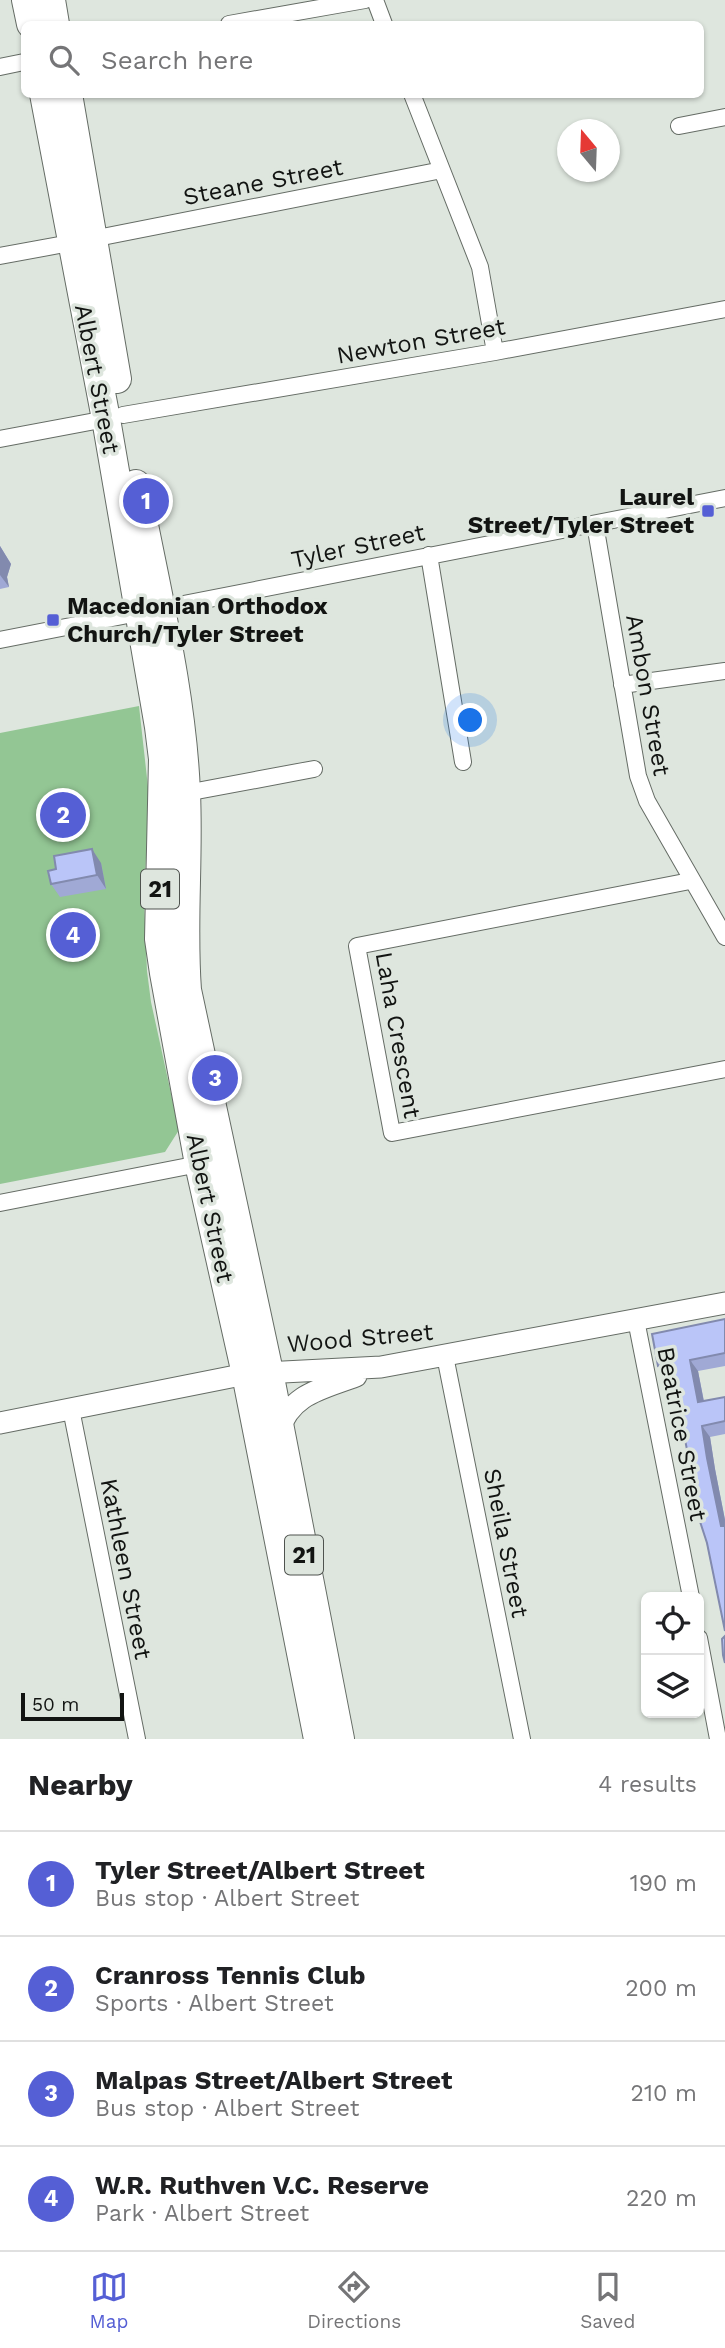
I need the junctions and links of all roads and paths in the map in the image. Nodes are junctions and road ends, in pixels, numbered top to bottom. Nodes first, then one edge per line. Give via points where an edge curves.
1 (26, 0) edge
2 (51, 0) edge
3 (365, 0) edge
4 (375, 0) edge
5 (30, 21) edge
6 (54, 21) edge
7 (246, 21) edge
8 (383, 21) edge
9 (21, 63) edge
10 (0, 67) edge
11 (45, 98) edge
12 (68, 98) edge
13 (414, 98) edge
14 (725, 117) edge
15 (679, 126) dead end
16 (442, 170) junction
17 (81, 241) junction
18 (0, 256) edge
19 (725, 309) edge
20 (495, 352) junction
21 (114, 417) junction
22 (0, 439) edge
23 (725, 498) edge
24 (595, 524) junction
25 (429, 555) junction
26 (149, 612) junction
27 (0, 640) edge
28 (725, 671) edge
29 (622, 685) junction
30 (463, 762) dead end
31 (314, 769) dead end
32 (186, 793) junction
33 (690, 881) junction
34 (725, 937) edge
35 (171, 940) junction
36 (725, 1069) edge
37 (211, 1162) junction
38 (0, 1203) edge
39 (725, 1303) edge
40 (636, 1320) junction
41 (445, 1356) junction
42 (381, 1367) junction
43 (257, 1373) junction
44 (71, 1409) junction
45 (0, 1423) edge
46 (279, 1431) junction
47 (690, 1592) edge
48 (702, 1655) edge
49 (314, 1661) junction
50 (137, 1739) edge
51 (318, 1739) edge
52 (340, 1739) edge
53 (522, 1739) edge
54 (718, 1739) edge

1 - 5 highway
2 - 6 highway
3 - 7 street
4 - 8 street
9 - 10 street
11 - 17 highway, Albert Street / 21
12 - 17 highway, Albert Street / 21
13 - 16 street
14 - 15 street
16 - 17 street, Steane Street
16 - 20 street via 480,267
17 - 18 street, Steane Street
17 - 21 highway, Albert Street / 21
19 - 20 street, Newton Street
20 - 21 street, Newton Street
21 - 22 street, Newton Street
21 - 26 highway, Albert Street / 21
23 - 24 street, Tyler Street
24 - 25 street, Tyler Street
24 - 29 street, Ambon Street
25 - 26 street, Tyler Street
25 - 30 street
26 - 27 street, Tyler Street
26 - 32 highway, Albert Street / 21 via 175,692
26 - 35 highway, Albert Street / 21 via 163,759
28 - 29 street
29 - 33 street, Ambon Street via 638,776
31 - 32 street
32 - 35 highway, Albert Street / 21
33 - 34 street, Ambon Street
33 - 36 street, Laha Crescent via 357,946 393,1133
35 - 37 highway, Albert Street / 21
37 - 38 street
37 - 43 highway, Albert Street / 21
39 - 40 street, Wood Street
40 - 41 street, Wood Street
40 - 47 street, Beatrice Street
41 - 42 street, Wood Street
41 - 53 street, Sheila Street
42 - 43 street, Wood Street
42 - 46 street via 292,1404
43 - 44 street, Wood Street
43 - 46 highway, Albert Street / 21
43 - 49 highway, Albert Street / 21
44 - 45 street, Wood Street
44 - 50 street, Kathleen Street
46 - 49 highway, Albert Street / 21
48 - 54 street
49 - 51 highway, Albert Street / 21
49 - 52 highway, Albert Street / 21

